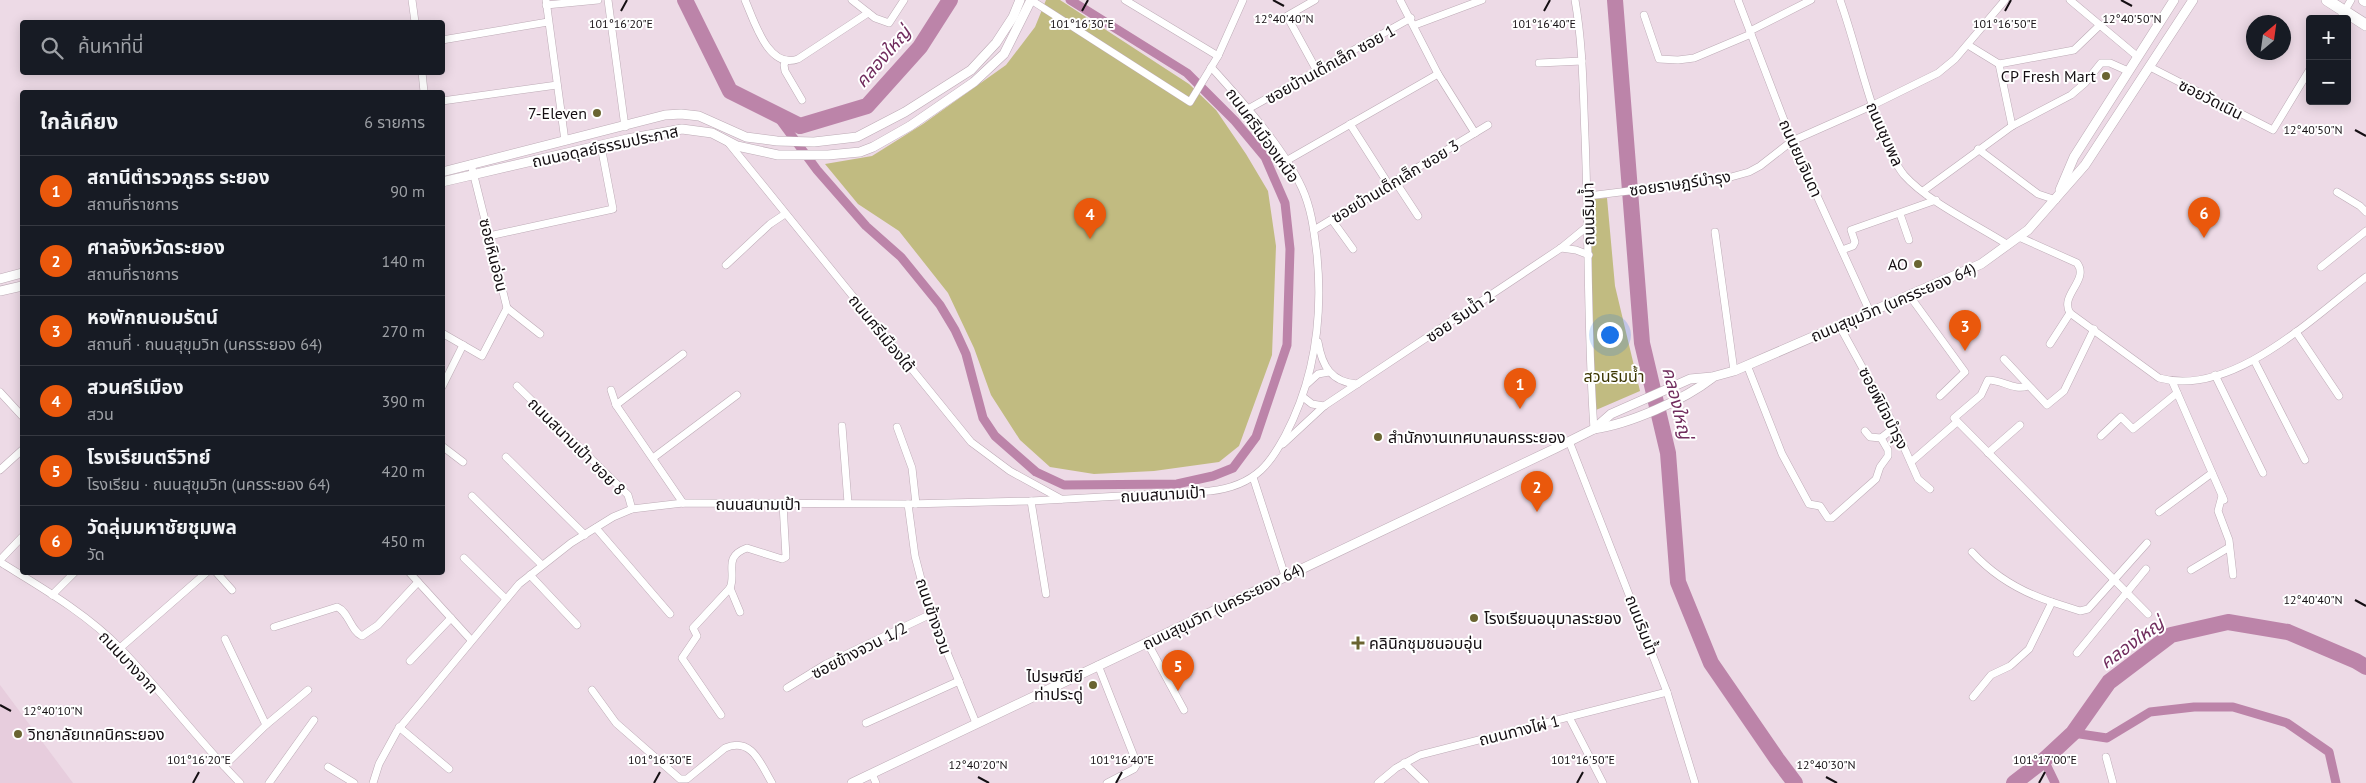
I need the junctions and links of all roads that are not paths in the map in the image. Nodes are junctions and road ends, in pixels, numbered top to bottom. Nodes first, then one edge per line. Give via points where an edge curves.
1 (412, 0) edge
2 (598, 0) edge
3 (608, 0) edge
4 (745, 0) edge
5 (852, 0) edge
6 (904, 0) edge
7 (1020, 0) edge
8 (1031, 0) edge
9 (1125, 0) edge
10 (1243, 0) edge
11 (1315, 0) edge
12 (1400, 0) edge
13 (1575, 0) edge
14 (1738, 0) edge
15 (1811, 0) edge
16 (1840, 0) edge
17 (2006, 0) edge
18 (2070, 0) edge
19 (2174, 0) edge
20 (2193, 0) edge
21 (2328, 0) edge
22 (2352, 0) edge
23 (1478, 1) edge
24 (546, 3) edge
25 (868, 12) junction
26 (1644, 15) dead end
27 (2342, 15) edge
28 (2351, 19) edge
29 (415, 20) edge
30 (548, 22) junction
31 (1413, 22) junction
32 (2100, 24) junction
33 (2366, 25) edge
34 (1750, 33) junction
35 (445, 39) edge
36 (1968, 45) junction
37 (1218, 56) junction
38 (2138, 57) junction
39 (786, 60) junction
40 (1582, 61) junction
41 (1539, 64) dead end
42 (1999, 64) junction
43 (2150, 67) junction
44 (1209, 71) junction
45 (1317, 71) junction
46 (2128, 71) junction
47 (1438, 74) junction
48 (422, 75) edge
49 (2306, 76) edge
50 (557, 85) junction
51 (424, 90) edge
52 (802, 100) dead end
53 (445, 101) edge
54 (1872, 106) junction
55 (912, 107) junction
56 (1248, 109) junction
57 (920, 119) junction
58 (1350, 124) junction
59 (1488, 125) dead end
60 (625, 126) junction
61 (2012, 126) junction
62 (1475, 133) junction
63 (725, 139) junction
64 (565, 141) junction
65 (1792, 141) junction
66 (601, 146) junction
67 (1978, 149) junction
68 (1286, 161) junction
69 (471, 164) junction
70 (445, 171) edge
71 (474, 175) junction
72 (445, 181) edge
73 (1392, 183) junction
74 (1923, 191) junction
75 (2337, 192) dead end
76 (1588, 196) junction
77 (1936, 200) junction
78 (2056, 200) junction
79 (2366, 212) edge
80 (785, 214) junction
81 (1900, 214) junction
82 (1418, 216) dead end
83 (1332, 220) junction
84 (1589, 225) junction
85 (1314, 230) junction
86 (2366, 231) edge
87 (1715, 232) dead end
88 (489, 236) junction
89 (2019, 236) junction
90 (1909, 240) dead end
91 (2008, 245) junction
92 (1561, 248) junction
93 (1353, 249) dead end
94 (1842, 250) junction
95 (1589, 255) junction
96 (726, 265) dead end
97 (2321, 267) dead end
98 (20, 274) edge
99 (2366, 277) edge
100 (0, 279) edge
101 (20, 286) edge
102 (0, 291) edge
103 (1909, 295) junction
104 (507, 308) junction
105 (1870, 312) junction
106 (2070, 313) junction
107 (1839, 325) junction
108 (2094, 329) junction
109 (2296, 332) junction
110 (540, 334) dead end
111 (445, 335) edge
112 (1317, 340) junction
113 (2050, 344) dead end
114 (463, 346) junction
115 (683, 354) dead end
116 (2004, 359) dead end
117 (2254, 360) junction
118 (1747, 365) junction
119 (1734, 371) junction
120 (1332, 374) junction
121 (2215, 375) junction
122 (1712, 377) junction
123 (445, 382) edge
124 (2172, 382) junction
125 (1307, 384) junction
126 (1358, 384) junction
127 (517, 386) dead end
128 (2028, 386) junction
129 (611, 390) dead end
130 (0, 392) edge
131 (2177, 393) junction
132 (737, 395) dead end
133 (1340, 395) junction
134 (1940, 396) dead end
135 (2339, 396) dead end
136 (1303, 397) junction
137 (616, 405) junction
138 (1324, 406) junction
139 (20, 414) edge
140 (1957, 422) junction
141 (842, 426) dead end
142 (2020, 426) dead end
143 (897, 427) dead end
144 (1895, 427) junction
145 (1594, 429) junction
146 (1865, 431) dead end
147 (2101, 436) dead end
148 (1881, 438) junction
149 (1569, 441) junction
150 (1279, 447) junction
151 (445, 448) edge
152 (20, 452) edge
153 (1988, 453) junction
154 (506, 457) dead end
155 (653, 458) junction
156 (2306, 460) dead end
157 (463, 462) dead end
158 (1911, 462) junction
159 (1263, 469) joint
160 (0, 470) edge
161 (2212, 473) junction
162 (2263, 473) dead end
163 (1254, 477) junction
164 (1930, 490) dead end
165 (472, 496) dead end
166 (1063, 500) junction
167 (1031, 501) junction
168 (683, 503) junction
169 (848, 503) junction
170 (783, 504) junction
171 (908, 504) junction
172 (916, 504) junction
173 (632, 509) junction
174 (2159, 512) dead end
175 (596, 528) junction
176 (585, 534) junction
177 (20, 539) edge
178 (2147, 543) dead end
179 (2228, 548) junction
180 (1972, 552) dead end
181 (464, 558) dead end
182 (0, 561) edge
183 (542, 565) junction
184 (2146, 569) dead end
185 (2191, 570) dead end
186 (20, 574) edge
187 (22, 575) edge
188 (72, 575) edge
189 (204, 575) edge
190 (219, 575) edge
191 (412, 575) edge
192 (530, 575) junction
193 (2233, 575) dead end
194 (1285, 576) junction
195 (2113, 579) junction
196 (418, 582) junction
197 (730, 588) junction
198 (232, 590) dead end
199 (52, 594) junction
200 (1046, 594) dead end
201 (2128, 594) junction
202 (506, 599) junction
203 (2052, 602) junction
204 (740, 612) dead end
205 (670, 614) dead end
206 (931, 614) junction
207 (2148, 614) dead end
208 (451, 618) junction
209 (577, 625) dead end
210 (274, 628) dead end
211 (225, 639) dead end
212 (471, 640) junction
213 (1147, 642) junction
214 (120, 648) junction
215 (2077, 653) dead end
216 (410, 661) dead end
217 (1098, 665) junction
218 (958, 681) junction
219 (787, 688) dead end
220 (308, 690) dead end
221 (592, 690) dead end
222 (1667, 692) junction
223 (1973, 697) dead end
224 (1184, 710) dead end
225 (721, 715) dead end
226 (1569, 717) junction
227 (314, 720) dead end
228 (976, 722) junction
229 (866, 723) dead end
230 (266, 725) junction
231 (399, 728) junction
232 (2106, 757) dead end
233 (1404, 763) junction
234 (224, 766) junction
235 (328, 767) dead end
236 (449, 769) dead end
237 (872, 774) junction
238 (240, 783) edge
239 (270, 783) edge
240 (354, 783) edge
241 (373, 783) edge
242 (772, 783) edge
243 (852, 783) edge
244 (876, 783) edge
245 (1107, 783) edge
246 (1378, 783) edge
247 (1425, 783) edge
248 (1603, 783) edge
249 (1695, 783) edge
250 (2113, 783) edge

1 - 29 street
2 - 24 street
3 - 60 street
4 - 39 street via 763,40 776,55
5 - 25 street
6 - 25 street via 889,23
7 - 55 street, ถนนอดุลย์ธรรมประภาส via 1005,30 985,56 960,78
8 - 44 street via 1190,102
8 - 57 street, ถนนอดุลย์ธรรมประภาส via 1004,54 974,82
9 - 37 street
10 - 37 street
11 - 45 street via 1286,16
12 - 31 street
13 - 40 street, ถนนริมน้ำ
14 - 34 street, ถนนยมจินดา
15 - 34 street
16 - 54 street, ถนนชุมพล
17 - 36 street, ซอยราษฎร์บำรุง
18 - 32 street
19 - 38 street, ถนนสุขุมวิท (นครระยอง 64)
20 - 43 street, ถนนสุขุมวิท (นครระยอง 64)
21 - 27 main road
22 - 27 street
23 - 31 street
24 - 30 street
25 - 39 street via 798,59
26 - 34 street via 1659,60 1686,60
28 - 33 main road
30 - 35 street
30 - 50 street
31 - 45 street, ซอยบ้านเด็กเล็ก ซอย 1
31 - 47 street
32 - 38 street
32 - 42 street via 2074,50
34 - 65 street, ถนนยมจินดา
36 - 42 street
36 - 54 street, ซอยราษฎร์บำรุง via 1938,73
37 - 44 street
38 - 46 street, ถนนสุขุมวิท (นครระยอง 64)
39 - 52 street via 784,71
40 - 41 street
40 - 76 street, ถนนริมน้ำ
42 - 61 street
43 - 49 street, ซอยวัดเนิน via 2273,130
43 - 78 street, ถนนสุขุมวิท (นครระยอง 64) via 2085,166
44 - 56 street, ถนนศรีเมืองเหนือ
45 - 56 street, ซอยบ้านเด็กเล็ก ซอย 1
46 - 61 street via 2110,63 2101,63 2071,95
46 - 78 street, ถนนสุขุมวิท (นครระยอง 64) via 2074,157
47 - 58 street
47 - 62 street
48 - 51 street
50 - 53 street
50 - 64 street
54 - 65 street, ซอยราษฎร์บำรุง
54 - 74 street, ถนนชุมพล via 1896,163
55 - 57 street
55 - 60 street, ถนนอดุลย์ธรรมประภาส via 858,137 829,140 795,142 746,137 699,116 681,114
56 - 68 street, ถนนศรีเมืองเหนือ
57 - 63 street, ถนนอดุลย์ธรรมประภาส via 860,152 778,155 737,146
58 - 68 street
58 - 73 street
59 - 62 street, ซอยบ้านเด็กเล็ก ซอย 3
60 - 64 street, ถนนอดุลย์ธรรมประภาส
61 - 67 street
62 - 73 street, ซอยบ้านเด็กเล็ก ซอย 3
63 - 66 street, ถนนอดุลย์ธรรมประภาส via 712,133 682,129
63 - 80 street, ถนนศรีเมืองใต้
64 - 69 street, ถนนอดุลย์ธรรมประภาส
65 - 76 street, ซอยราษฎร์บำรุง via 1749,172 1731,177
65 - 94 street, ถนนยมจินดา
66 - 71 street, ถนนอดุลย์ธรรมประภาส
66 - 88 street via 613,209
67 - 74 street
67 - 78 street via 2038,194
68 - 85 street, ถนนศรีเมืองเหนือ via 1303,189
69 - 70 street, ถนนอดุลย์ธรรมประภาส
69 - 71 street, ซอยหินอ่อน
71 - 72 street, ถนนอดุลย์ธรรมประภาส
71 - 88 street, ซอยหินอ่อน
73 - 82 street
73 - 83 street, ซอยบ้านเด็กเล็ก ซอย 3
74 - 77 street, ถนนชุมพล
75 - 79 street
76 - 84 street, ถนนริมน้ำ
77 - 81 street
77 - 91 street, ถนนชุมพล
78 - 89 street, ถนนสุขุมวิท (นครระยอง 64)
80 - 96 street
80 - 166 street, ถนนศรีเมืองใต้ via 971,442 1033,485
81 - 90 street
81 - 94 street via 1851,230 1855,242
83 - 85 street, ซอยบ้านเด็กเล็ก ซอย 3
83 - 93 street
84 - 92 street, ซอย ริมน้ำ 2
84 - 95 street, ถนนริมน้ำ
85 - 112 street, ถนนศรีเมืองเหนือ via 1319,293
86 - 97 street
87 - 119 street
88 - 104 street, ซอยหินอ่อน
89 - 91 street, ถนนสุขุมวิท (นครระยอง 64)
89 - 106 street via 2077,263 2081,268 2067,301
91 - 103 street, ถนนสุขุมวิท (นครระยอง 64) via 1982,264
92 - 95 street
92 - 126 street, ซอย ริมน้ำ 2
94 - 105 street, ถนนยมจินดา
95 - 145 street, ถนนริมน้ำ via 1589,357
98 - 100 street
99 - 109 street
101 - 102 street
103 - 105 street, ถนนสุขุมวิท (นครระยอง 64)
103 - 134 street via 1965,372
104 - 110 street
104 - 114 street, ซอยหินอ่อน via 482,356
105 - 107 street, ถนนสุขุมวิท (นครระยอง 64)
106 - 108 street
106 - 113 street
107 - 118 street, ถนนสุขุมวิท (นครระยอง 64)
107 - 144 street, ซอยพินิจบำรุง
108 - 124 street via 2159,378
108 - 128 street via 2064,391 2047,405
109 - 117 street
109 - 135 street
111 - 114 street, ซอยหินอ่อน
112 - 120 street via 1321,358
112 - 125 street, ถนนศรีเมืองเหนือ
114 - 123 street
115 - 137 street
116 - 128 street
117 - 121 street
117 - 156 street
118 - 119 street, ถนนสุขุมวิท (นครระยอง 64)
118 - 148 street via 1782,454 1809,504 1820,506 1828,518 1832,518 1876,479 1888,456
119 - 122 street, ถนนสุขุมวิท (นครระยอง 64)
120 - 125 street via 1318,374
120 - 126 street via 1346,383
120 - 133 street via 1340,384
121 - 124 street
121 - 162 street
122 - 145 street, ถนนสุขุมวิท (นครระยอง 64) via 1695,391 1616,426
122 - 145 street, ถนนสุขุมวิท (นครระยอง 64) via 1690,379 1611,414
124 - 131 street
125 - 136 street, ถนนศรีเมืองเหนือ
126 - 133 street, ซอย ริมน้ำ 2
127 - 173 street, ถนนสนามเป้า ซอย 8 via 628,495
128 - 140 street via 2018,389 1988,380 1981,395 1954,418
129 - 137 street
130 - 139 street
131 - 147 street via 2133,429 2120,417
131 - 161 street
132 - 155 street
133 - 138 street, ซอย ริมน้ำ 2
136 - 138 street via 1312,404
136 - 150 street, ถนนศรีเมืองเหนือ
137 - 155 street
138 - 150 street, ซอย ริมน้ำ 2
140 - 153 street
140 - 158 street
141 - 169 street
142 - 153 street
143 - 172 street via 912,468
144 - 148 street
144 - 158 street, ซอยพินิจบำรุง
145 - 149 street, ถนนสุขุมวิท (นครระยอง 64)
146 - 148 street via 1870,437
149 - 194 street, ถนนสุขุมวิท (นครระยอง 64)
149 - 222 street, ถนนริมน้ำ
150 - 159 street, ถนนศรีเมืองเหนือ
151 - 157 street
152 - 160 street
153 - 195 street
154 - 176 street
155 - 168 street
158 - 164 street, ซอยพินิจบำรุง via 1918,479
159 - 163 street, ถนนสนามเป้า
161 - 174 street
161 - 179 street via 2223,498 2218,511 2229,540
163 - 166 street, ถนนสนามเป้า via 1210,491
163 - 194 street
165 - 183 street
166 - 167 street, ถนนสนามเป้า
167 - 172 street, ถนนสนามเป้า
167 - 200 street
168 - 170 street, ถนนสนามเป้า
168 - 173 street, ถนนสนามเป้า
169 - 170 street, ถนนสนามเป้า
169 - 171 street, ถนนสนามเป้า
170 - 197 street via 786,557 782,559 747,548 742,550 730,565
171 - 172 street, ถนนสนามเป้า
171 - 206 street, ถนนข้างจวน via 920,579
173 - 175 street, ถนนสนามเป้า
175 - 176 street, ถนนสนามเป้า
175 - 205 street
176 - 183 street, ถนนสนามเป้า
177 - 182 street
178 - 195 street
179 - 185 street
179 - 193 street
180 - 203 street via 2004,580
181 - 202 street
182 - 186 street, ถนนบางจาก
183 - 192 street, ถนนสนามเป้า
184 - 201 street
187 - 199 street, ถนนบางจาก
188 - 199 street
189 - 214 street
190 - 198 street
191 - 196 street
192 - 202 street, ถนนสนามเป้า
192 - 209 street
194 - 213 street, ถนนสุขุมวิท (นครระยอง 64)
195 - 201 street
195 - 203 street via 2088,610 2080,611
196 - 208 street
196 - 210 street via 378,625 362,636 342,608 337,607
197 - 204 street
197 - 225 street via 692,628 697,636 682,658
199 - 214 street, ถนนบางจาก
201 - 207 street
201 - 215 street
202 - 212 street, ถนนสนามเป้า
203 - 223 street via 2029,649 2010,666 1991,675
206 - 218 street, ถนนข้างจวน
206 - 219 street, ซอยข้างจวน 1/2 via 826,664
208 - 212 street
208 - 216 street
211 - 230 street
212 - 231 street, ถนนสนามเป้า
213 - 217 street, ถนนสุขุมวิท (นครระยอง 64)
213 - 224 street
214 - 234 street, ถนนบางจาก
217 - 228 street, ถนนสุขุมวิท (นครระยอง 64)
217 - 245 street via 1138,764
218 - 228 street, ถนนข้างจวน
218 - 229 street
220 - 230 street
221 - 242 street via 616,723 680,779 687,779 732,745 757,755
222 - 226 street, ถนนทางไผ่ 1
222 - 249 street, ถนนริมน้ำ
226 - 233 street, ถนนทางไผ่ 1 via 1420,755
226 - 248 street
227 - 239 street
228 - 237 street, ถนนสุขุมวิท (นครระยอง 64)
230 - 234 street
231 - 236 street
231 - 241 street, ถนนสนามเป้า via 388,745
232 - 250 street
233 - 246 street, ถนนทางไผ่ 1
233 - 247 street
234 - 238 street, ถนนบางจาก
235 - 240 street
237 - 243 street, ถนนสุขุมวิท (นครระยอง 64)
237 - 244 street

